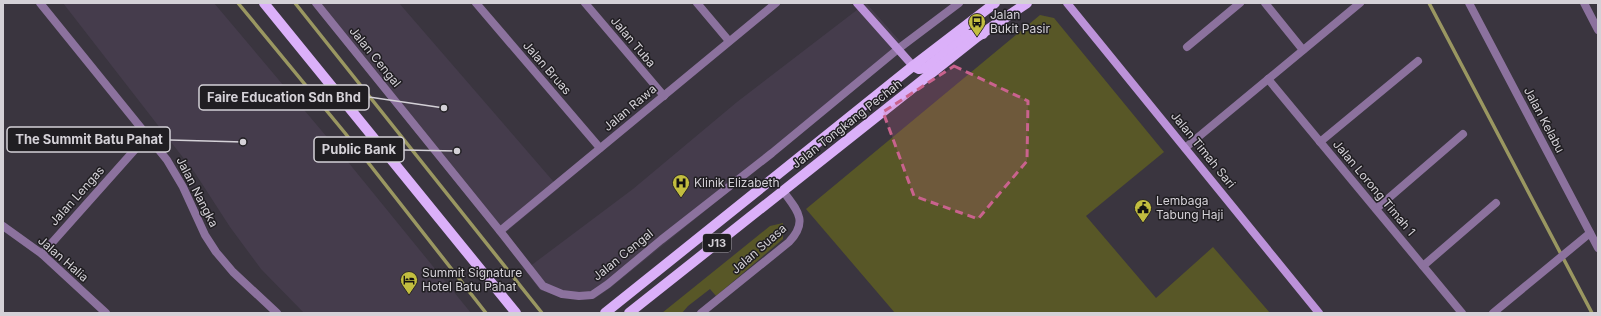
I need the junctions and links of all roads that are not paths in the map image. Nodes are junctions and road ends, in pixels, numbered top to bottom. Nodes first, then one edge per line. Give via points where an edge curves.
1 (40, 3) edge
2 (264, 3) edge
3 (316, 3) edge
4 (476, 3) edge
5 (585, 3) edge
6 (697, 3) edge
7 (776, 3) edge
8 (857, 3) edge
9 (959, 3) edge
10 (996, 3) edge
11 (1027, 3) edge
12 (1240, 3) edge
13 (1264, 3) edge
14 (1360, 3) edge
15 (1469, 3) edge
16 (1584, 3) edge
17 (1069, 4) edge
18 (1598, 30) edge
19 (982, 34) junction
20 (729, 41) junction
21 (1187, 47) dead end
22 (898, 49) junction
23 (1303, 50) junction
24 (1418, 61) dead end
25 (912, 66) junction
26 (1268, 79) junction
27 (664, 96) junction
28 (1463, 134) dead end
29 (147, 136) junction
30 (1320, 142) junction
31 (600, 148) junction
32 (1186, 148) junction
33 (783, 191) junction
34 (1496, 203) dead end
35 (1376, 209) junction
36 (3, 226) edge
37 (500, 231) junction
38 (1590, 233) junction
39 (1598, 248) edge
40 (42, 254) junction
41 (1423, 266) junction
42 (651, 295) junction
43 (106, 313) edge
44 (277, 313) edge
45 (516, 313) edge
46 (604, 313) edge
47 (629, 313) edge
48 (640, 313) edge
49 (701, 313) edge
50 (1319, 313) edge
51 (1462, 313) edge
52 (1493, 313) edge

1 - 29 street, Jalan Nangka
2 - 45 main road
3 - 37 street, Jalan Cengal
4 - 31 street, Jalan Bruas
5 - 27 street, Jalan Tuba
6 - 20 street
7 - 20 street, Jalan Rawa
8 - 22 street
9 - 22 street, Jalan Cengal
10 - 25 main road, Jalan Tongkang Pechah / J13
11 - 19 main road, Jalan Tongkang Pechah / J13
12 - 21 street
13 - 23 street
14 - 23 street
15 - 38 street, Jalan Kelabu
16 - 18 street
17 - 32 street, Jalan Timah Sari
19 - 25 main road via 968,35 926,68 918,69
19 - 33 main road, Jalan Tongkang Pechah / J13
20 - 27 street, Jalan Rawa
22 - 25 street
22 - 37 street, Jalan Cengal via 772,153 592,295 562,294 543,286
23 - 26 street
24 - 30 street
25 - 46 main road, Jalan Tongkang Pechah / J13
26 - 30 street, Jalan Lorong Timah 1
26 - 32 street
27 - 31 street, Jalan Rawa
28 - 35 street
29 - 40 street, Jalan Lengas
29 - 44 street, Jalan Nangka via 167,160 179,180 204,235 216,252 233,272
30 - 35 street, Jalan Lorong Timah 1
31 - 37 street, Jalan Rawa
32 - 50 street, Jalan Timah Sari
33 - 42 main road, Jalan Tongkang Pechah / J13
33 - 49 street, Jalan Suasa via 799,213 800,223 796,234
34 - 41 street
35 - 41 street, Jalan Lorong Timah 1
36 - 40 street, Jalan Halia
38 - 39 street, Jalan Kelabu
38 - 52 street
40 - 43 street, Jalan Halia
41 - 51 street, Jalan Lorong Timah 1
42 - 47 main road, Jalan Tongkang Pechah / J13
42 - 48 main road

